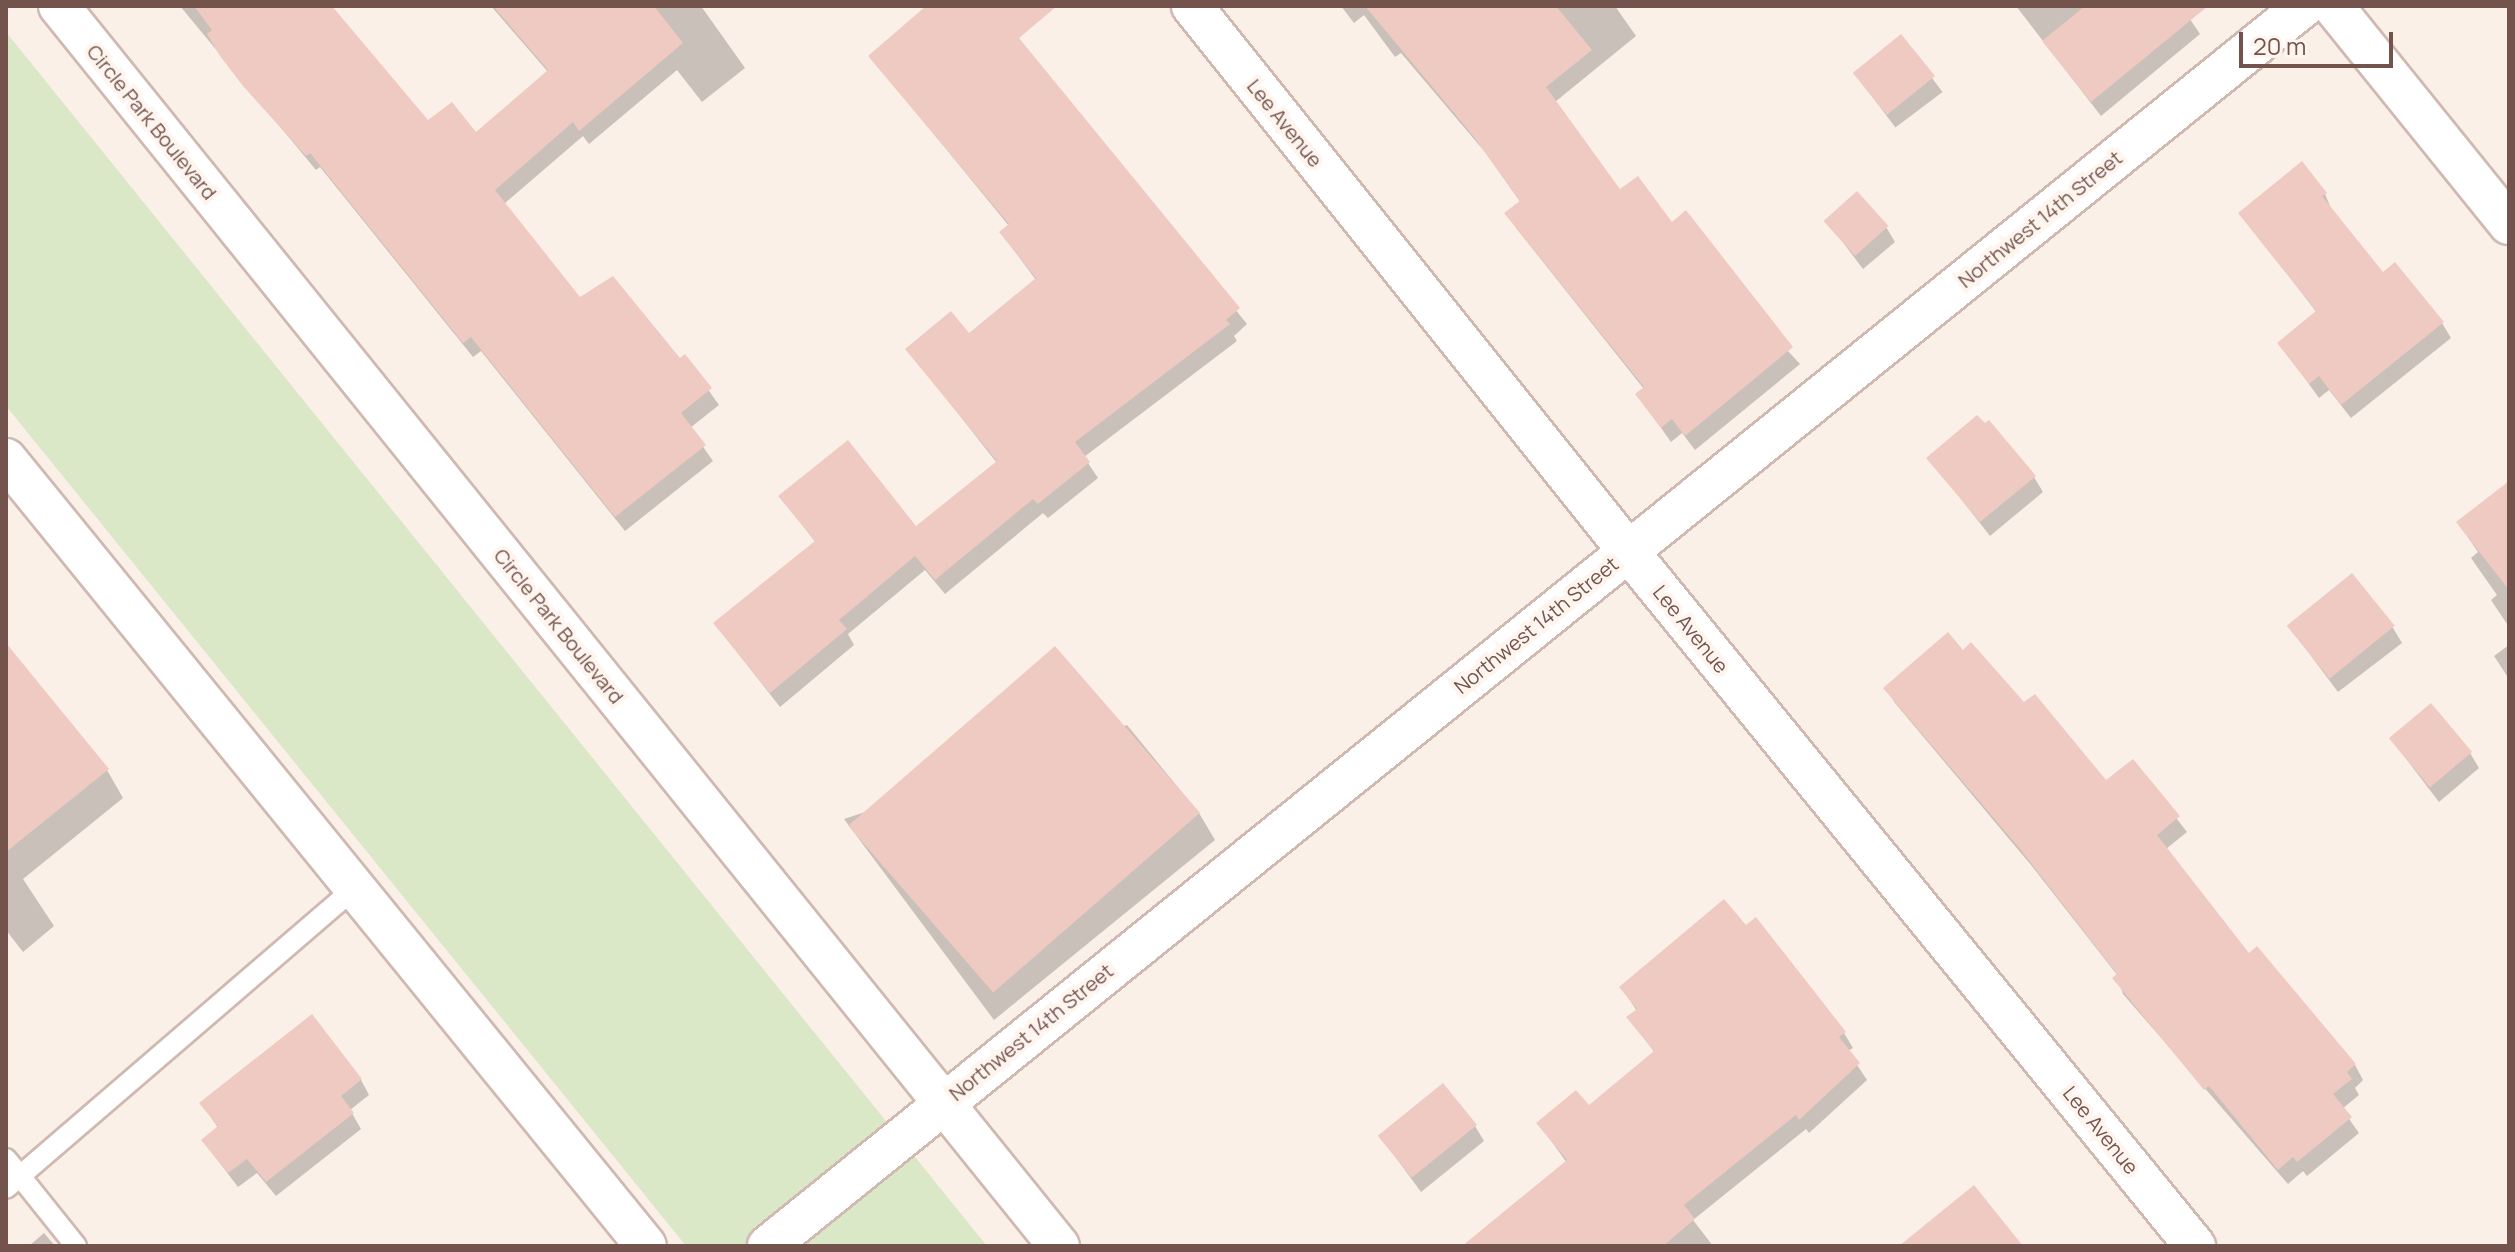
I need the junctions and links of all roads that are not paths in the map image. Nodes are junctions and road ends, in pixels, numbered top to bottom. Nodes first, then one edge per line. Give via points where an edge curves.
1 (59, 6) edge
2 (1192, 6) edge
3 (2304, 6) edge
4 (2333, 6) edge
5 (2509, 224) edge
6 (6, 459) edge
7 (1628, 551) junction
8 (355, 888) junction
9 (943, 1102) junction
10 (6, 1159) edge
11 (13, 1182) edge
12 (76, 1246) edge
13 (646, 1246) edge
14 (768, 1246) edge
15 (1059, 1246) edge
16 (2195, 1246) edge

1 - 9 street, Circle Park Boulevard
2 - 7 street, Lee Avenue
3 - 7 street, Northwest 14th Street
4 - 5 street
6 - 8 street
7 - 9 street, Northwest 14th Street
7 - 16 street, Lee Avenue
8 - 11 lane
8 - 13 street
9 - 14 street, Northwest 14th Street
9 - 15 street, Circle Park Boulevard
10 - 11 lane
11 - 12 lane

